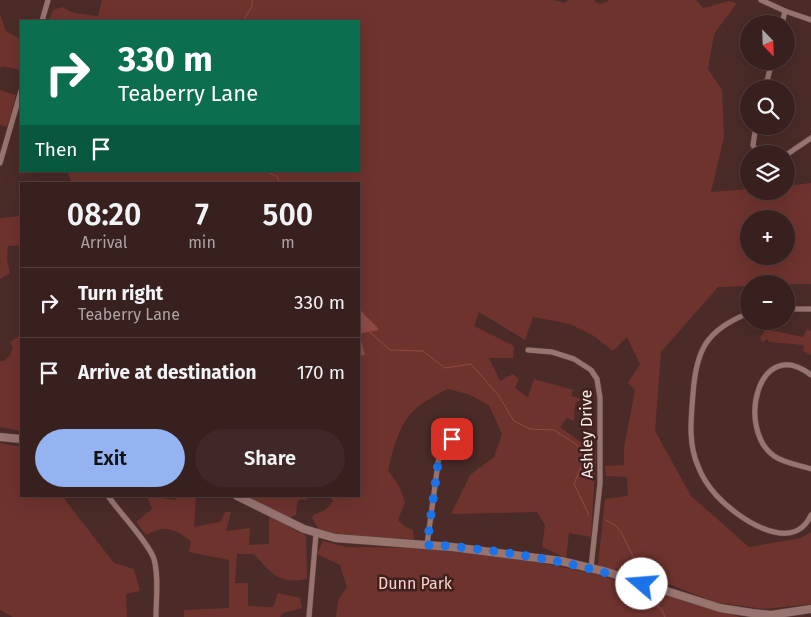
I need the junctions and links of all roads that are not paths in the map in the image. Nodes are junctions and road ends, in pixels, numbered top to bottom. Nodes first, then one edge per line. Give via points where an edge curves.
1 (48, 0) edge
2 (761, 0) edge
3 (785, 11) junction
4 (784, 15) edge
5 (42, 20) edge
6 (811, 20) edge
7 (20, 94) edge
8 (811, 138) edge
9 (795, 149) edge
10 (0, 163) edge
11 (795, 309) edge
12 (811, 309) edge
13 (740, 317) edge
14 (528, 350) dead end
15 (811, 375) edge
16 (0, 437) edge
17 (455, 438) dead end
18 (20, 440) edge
19 (811, 469) edge
20 (109, 497) edge
21 (239, 497) edge
22 (811, 515) edge
23 (316, 534) junction
24 (427, 545) junction
25 (591, 568) junction
26 (811, 609) edge
27 (156, 617) edge
28 (308, 617) edge

1 - 5 street
2 - 3 street
3 - 4 street
3 - 6 street
7 - 10 street
8 - 9 street
11 - 12 street
13 - 22 street via 712,336 698,360 690,430 694,456 706,482 722,501 734,512 766,530 779,534 795,531 806,524
14 - 25 street, Ashley Drive via 552,352 574,359 591,370 597,379 600,483
15 - 19 street via 793,365 772,370 760,385 756,412 759,435 770,452
16 - 18 street
17 - 24 street via 439,456
20 - 27 street via 152,555
21 - 23 street
23 - 24 street via 348,540
23 - 28 street
24 - 25 street via 534,556
25 - 26 street via 720,608 771,615

